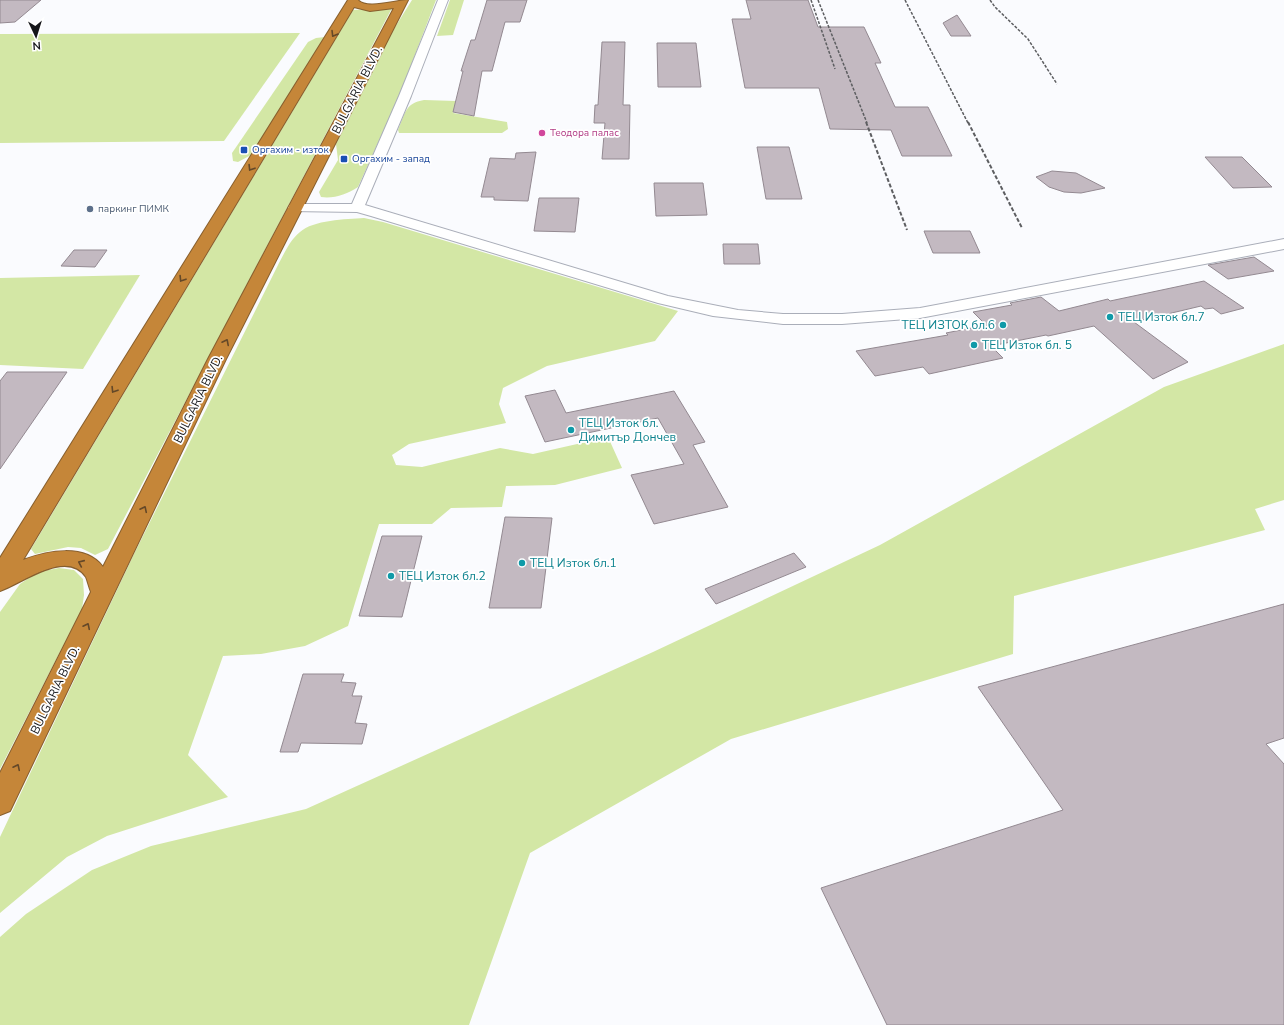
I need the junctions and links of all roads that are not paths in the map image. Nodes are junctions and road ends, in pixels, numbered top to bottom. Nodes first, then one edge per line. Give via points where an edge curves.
1 (442, 0) edge
2 (353, 1) edge
3 (403, 1) edge
4 (295, 208) junction
5 (357, 208) junction
6 (1284, 244) edge
7 (0, 578) edge
8 (0, 582) edge
9 (103, 592) junction
10 (0, 802) edge

1 - 5 street via 405,96
2 - 3 highway via 359,6 375,7
2 -> 7 highway
3 - 4 highway, BULGARIA BLVD.
4 - 5 street
9 -> 4 highway, BULGARIA BLVD. via 217,359
5 - 6 street via 665,300 725,313 803,320 920,313
9 -> 8 highway via 90,567 75,560 56,559 35,563
10 -> 9 highway, BULGARIA BLVD.

